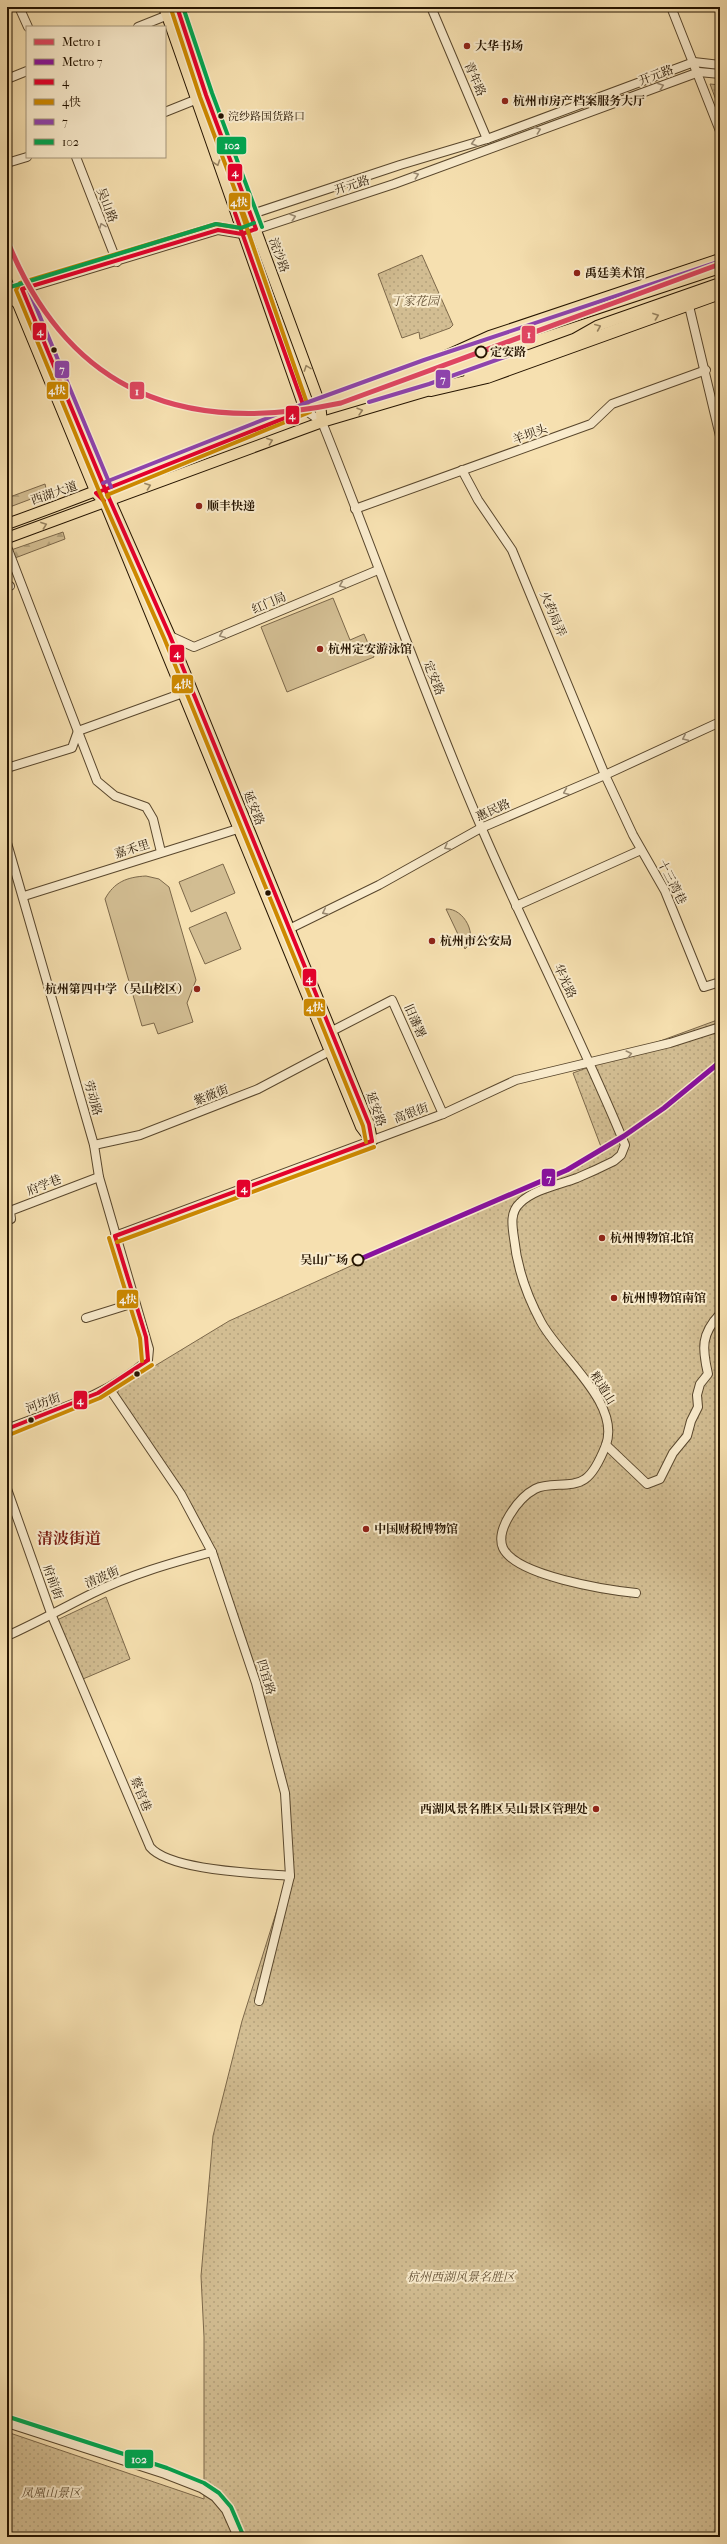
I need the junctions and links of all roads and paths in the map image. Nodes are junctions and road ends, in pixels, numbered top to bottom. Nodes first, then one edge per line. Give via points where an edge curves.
1 (19, 7) edge
2 (431, 7) edge
3 (671, 7) edge
4 (181, 8) edge
5 (166, 11) edge
6 (28, 26) edge
7 (140, 26) edge
8 (694, 62) junction
9 (720, 65) edge
10 (26, 71) edge
11 (698, 72) junction
12 (720, 74) edge
13 (7, 79) edge
14 (196, 100) junction
15 (166, 112) edge
16 (720, 131) edge
17 (488, 139) junction
18 (26, 157) edge
19 (76, 158) edge
20 (7, 163) edge
21 (250, 214) junction
22 (237, 219) junction
23 (256, 229) junction
24 (242, 234) junction
25 (7, 254) edge
26 (720, 260) edge
27 (117, 262) junction
28 (720, 268) edge
29 (720, 283) edge
30 (22, 289) junction
31 (720, 293) edge
32 (7, 294) edge
33 (689, 306) dead end
34 (426, 366) junction
35 (706, 370) junction
36 (431, 390) junction
37 (320, 404) junction
38 (304, 410) junction
39 (322, 422) junction
40 (720, 436) edge
41 (462, 470) junction
42 (100, 491) junction
43 (108, 501) junction
44 (355, 509) junction
45 (7, 524) edge
46 (7, 538) edge
47 (7, 547) edge
48 (378, 570) junction
49 (170, 636) junction
50 (184, 692) junction
51 (720, 722) edge
52 (78, 731) junction
53 (7, 768) edge
54 (605, 775) junction
55 (243, 827) junction
56 (481, 828) junction
57 (7, 843) edge
58 (641, 850) junction
59 (161, 852) junction
60 (24, 896) junction
61 (516, 906) junction
62 (286, 931) junction
63 (720, 982) edge
64 (720, 1027) edge
65 (332, 1031) junction
66 (330, 1051) junction
67 (591, 1063) junction
68 (443, 1114) junction
69 (372, 1141) junction
70 (94, 1145) junction
71 (625, 1145) joint
72 (99, 1177) junction
73 (7, 1221) edge
74 (115, 1236) junction
75 (134, 1303) junction
76 (720, 1314) edge
77 (86, 1318) dead end
78 (148, 1360) joint
79 (109, 1388) junction
80 (7, 1429) edge
81 (606, 1445) junction
82 (7, 1489) edge
83 (212, 1552) junction
84 (636, 1593) dead end
85 (52, 1616) junction
86 (7, 1636) edge
87 (290, 1876) junction
88 (258, 2001) dead end
89 (7, 2422) edge
90 (238, 2537) edge

1 - 6 street
2 - 17 street, 青年路
3 - 8 street
4 - 5 street
4 - 21 main road, 浣沙路 via 206,95
5 - 7 street
5 - 14 main road
8 - 9 street
8 - 11 street
8 - 17 street, 开元路
10 - 13 street
11 - 12 street
11 - 16 street
23 -> 11 street, 开元路 via 394,184
14 - 15 street
14 -> 22 main road
17 -> 21 street, 开元路
18 - 20 street
27 -> 19 street, 吴山路
21 - 22 street, 开元路
21 - 23 main road, 浣沙路
22 - 24 main road
23 - 24 street, 开元路
37 -> 23 main road, 浣沙路
24 - 27 street, 开元路 via 218,230
24 - 38 main road
25 - 30 main road, 延安路
26 - 34 highway via 490,337
27 - 30 street, 开元路
28 - 34 main road, 西湖大道
36 -> 29 main road via 574,339 597,326
30 - 32 street, 开元路
30 - 42 main road, 延安路
36 -> 31 highway via 487,377
32 - 42 main road, 延安路 via 18,304
33 - 35 street
34 - 37 main road, 西湖大道
35 - 40 street
35 - 41 street, 羊坝头 via 612,404 592,424
39 -> 36 main road
37 - 38 main road, 西湖大道
37 - 39 main road, 浣沙路
38 - 39 street
38 - 42 main road, 西湖大道
43 -> 39 main road
39 - 44 street, 定安路
41 - 44 street, 羊坝头
41 - 54 street, 火药局弄 via 478,500 512,550
42 - 43 main road, 延安路
42 - 45 main road, 西湖大道
46 -> 43 main road
43 - 49 main road, 延安路
43 - 50 main road, 延安路
44 - 48 street, 定安路
47 - 52 street
48 -> 49 street, 红门局 via 194,647
48 - 56 street, 定安路
49 - 55 main road, 延安路
50 - 52 street
50 - 55 main road, 延安路
51 -> 54 street, 惠民路
52 - 53 street via 72,748
52 - 59 street via 97,781 115,796 146,807 153,819
54 -> 56 street, 惠民路
54 - 58 street, 十三湾巷
55 - 59 street, 嘉禾里
55 - 62 main road, 延安路
56 - 61 street, 华光路
56 -> 62 street, 惠民路 via 379,885
57 - 60 street, 劳动路
58 - 61 street
58 - 63 street, 十三湾巷 via 665,891 704,987
59 - 60 street, 嘉禾里
60 - 70 street, 劳动路
61 - 67 street, 华光路
62 - 65 main road, 延安路
62 - 66 main road, 延安路
67 -> 64 street, 高银街
65 - 68 street, 旧藩署 via 392,1000
65 - 69 main road, 延安路 via 369,1124
66 - 69 main road, 延安路 via 361,1127
66 - 70 street, 紫薇街 via 258,1089 140,1135
67 - 68 street, 高银街 via 516,1080
67 - 71 street, 华光路
68 - 69 street, 高银街
69 - 74 street, 高银街
70 - 72 street, 劳动路
71 - 81 street, 粮道山 via 621,1155 614,1161 528,1197 516,1208 512,1221 515,1252 525,1286 542,1323 602,1407 609,1430
72 - 73 street, 府学巷 via 10,1211 11,1219
72 - 74 street, 劳动路
74 - 75 street, 劳动路
75 - 77 street
75 - 78 street, 劳动路 via 146,1337
76 - 81 street via 707,1330 702,1350 708,1374 696,1395 698,1407 687,1436 673,1453 660,1479 647,1484
78 - 79 street, 河坊街
79 - 80 street, 河坊街 via 90,1398
79 - 83 street, 四宜路 via 181,1494
81 - 84 street, 粮道山 via 592,1473 584,1480 534,1489 508,1518 500,1539 508,1557 516,1563 566,1580 607,1590
82 - 85 street, 府前街
83 - 85 street, 清波街 via 153,1569 92,1593
83 - 87 street, 四宜路 via 256,1682 285,1793
85 - 86 street, 清波街
85 - 87 street, 蔡官巷 via 144,1834 156,1855 192,1866
87 - 88 street, 四宜路
89 - 90 street via 201,2488 215,2497 226,2510

